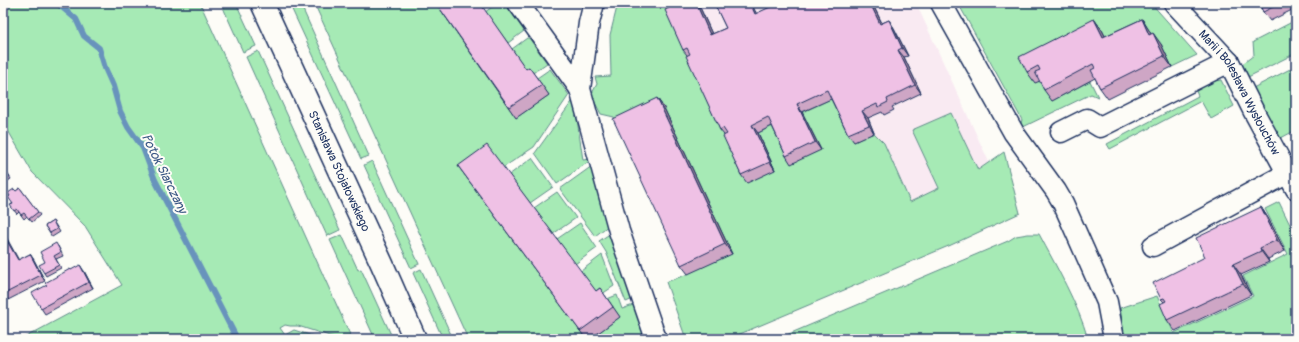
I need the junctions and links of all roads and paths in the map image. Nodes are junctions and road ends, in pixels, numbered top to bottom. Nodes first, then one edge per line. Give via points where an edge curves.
1 (262, 3) edge
2 (518, 3) edge
3 (594, 3) edge
4 (941, 3) edge
5 (1174, 3) edge
6 (1229, 62) junction
7 (580, 89) junction
8 (1061, 132) dead end
9 (1292, 181) edge
10 (1153, 246) dead end
11 (415, 339) edge
12 (656, 339) edge
13 (1114, 339) edge

1 - 11 street, Stanisława Stojałowskiego
2 - 7 street
3 - 7 street via 588,23
4 - 13 street via 1014,133 1063,203 1107,302
5 - 6 street, Marii i Bolesława Wysłouchów
6 - 8 street via 1100,127 1087,119
6 - 9 street, Marii i Bolesława Wysłouchów
7 - 12 street via 619,231
9 - 10 street

